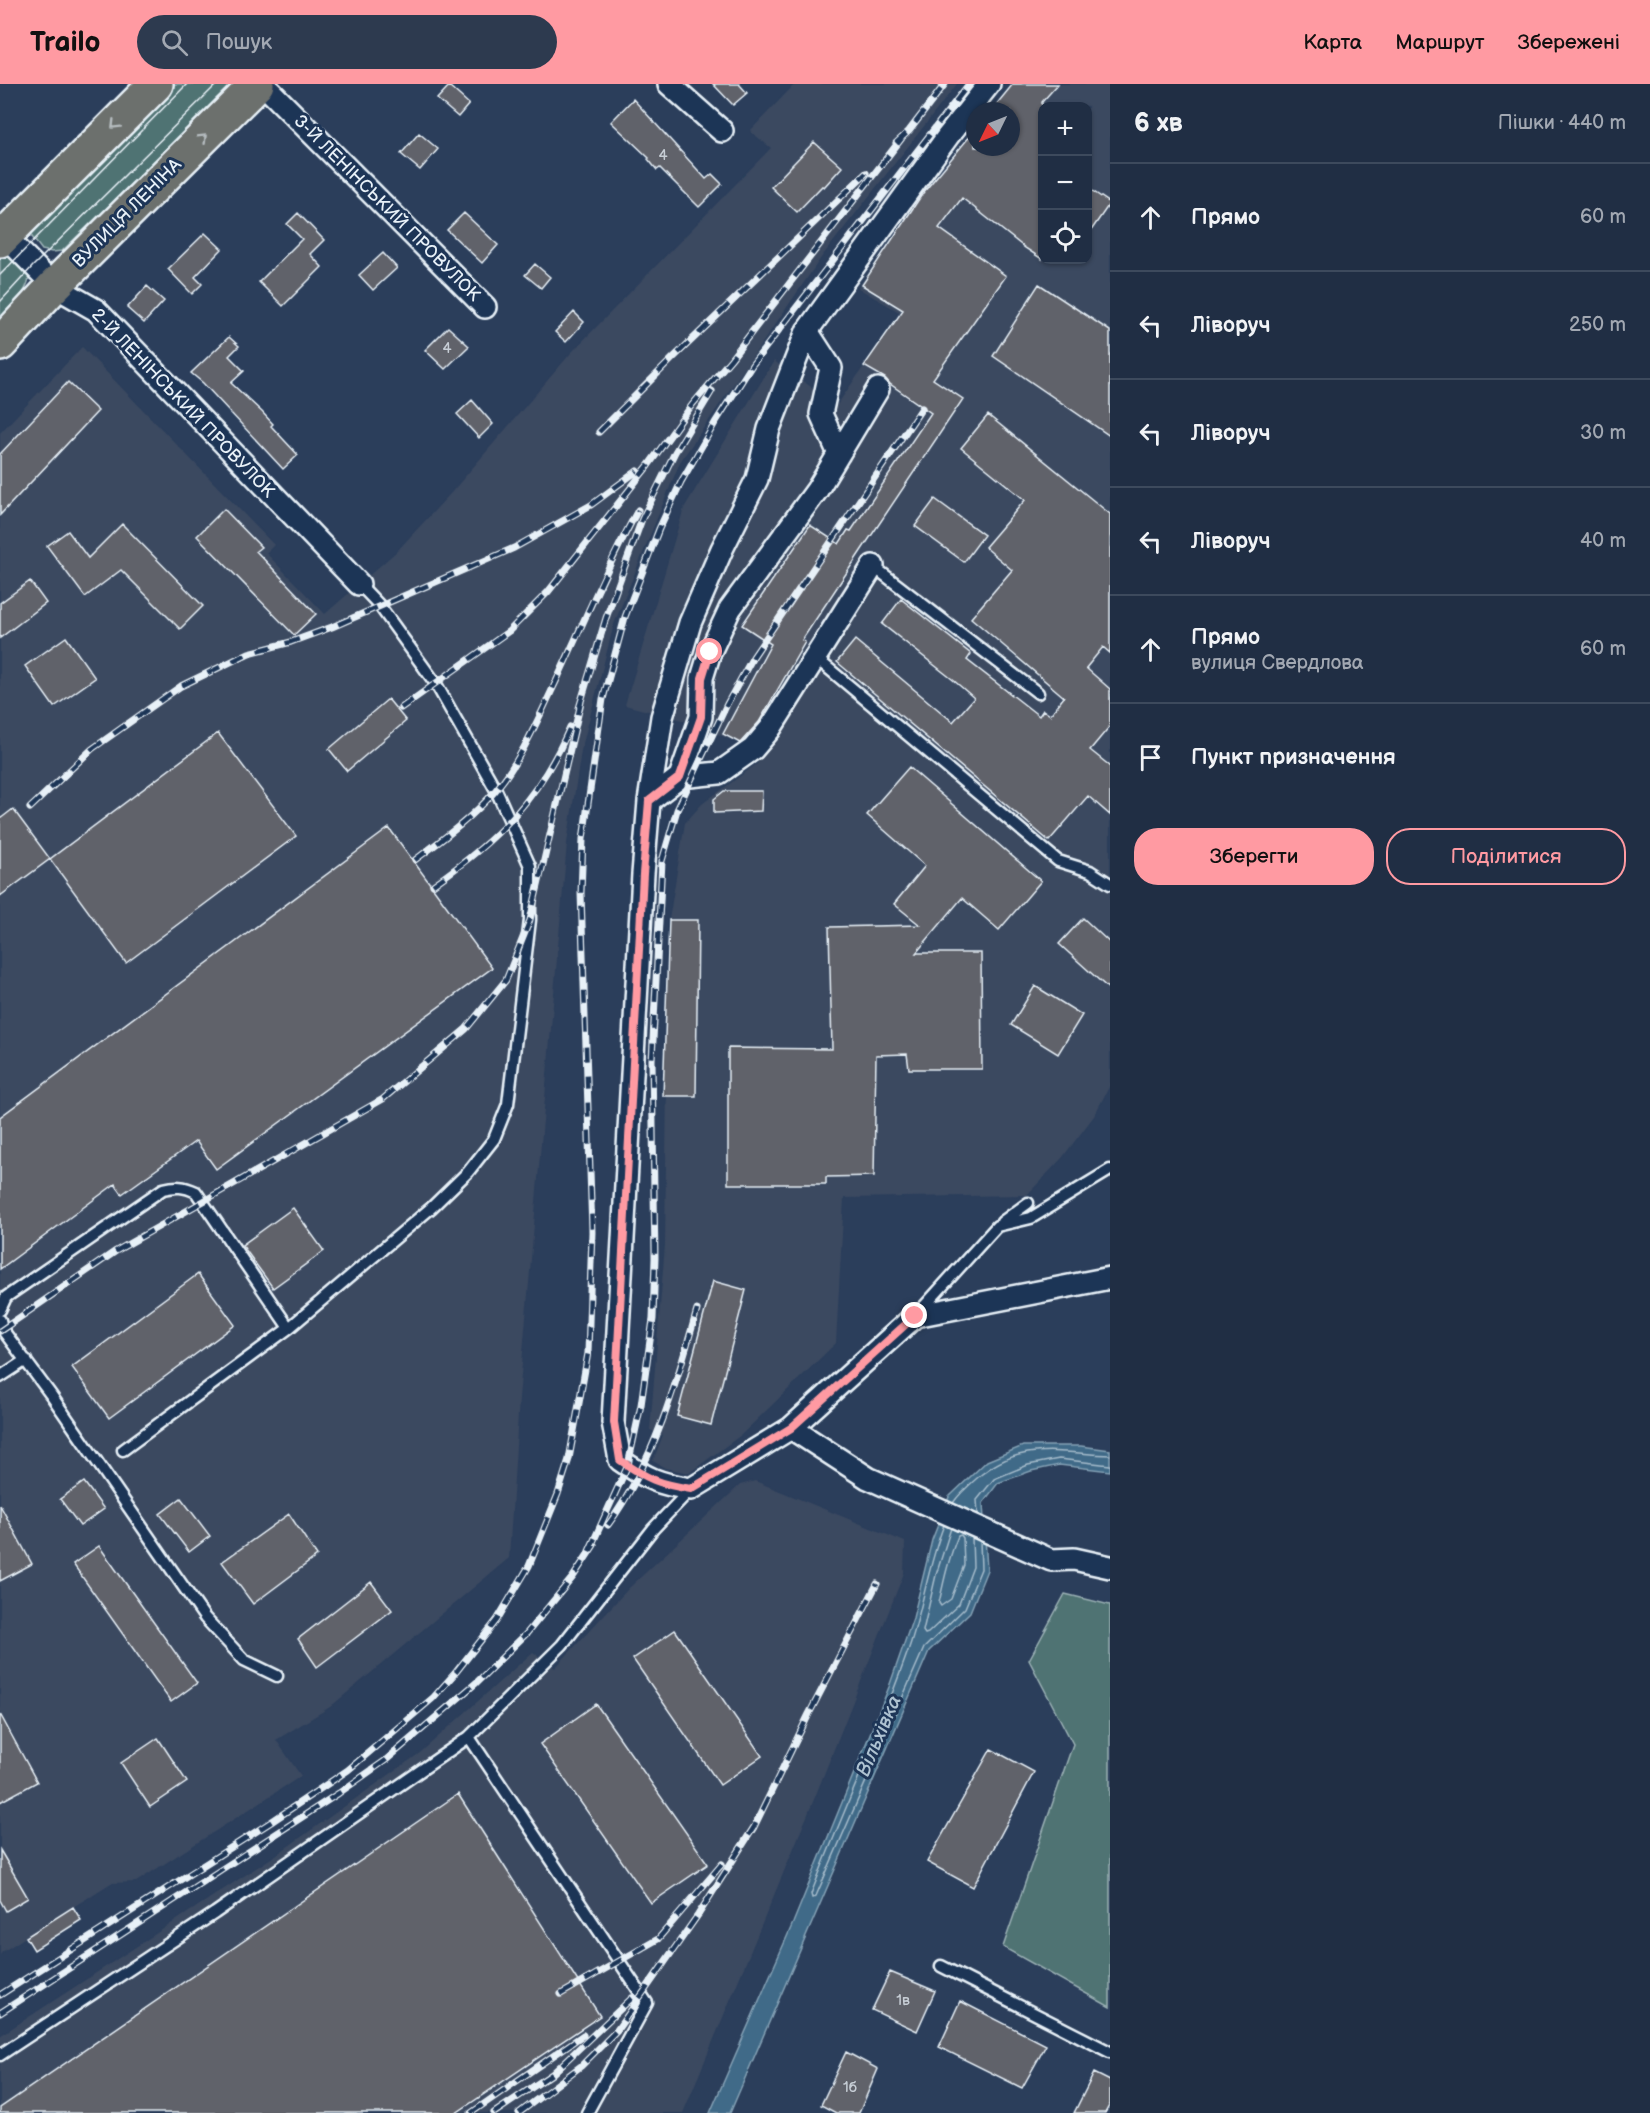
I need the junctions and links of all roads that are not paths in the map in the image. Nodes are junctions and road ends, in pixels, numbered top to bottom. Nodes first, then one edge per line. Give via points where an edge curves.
1 (156, 84) edge
2 (257, 84) edge
3 (263, 84) edge
4 (669, 84) edge
5 (989, 84) edge
6 (722, 131) dead end
7 (1, 236) edge
8 (54, 286) junction
9 (485, 307) dead end
10 (807, 331) junction
11 (0, 344) edge
12 (878, 389) dead end
13 (839, 454) junction
14 (873, 566) joint
15 (359, 584) joint
16 (816, 658) junction
17 (1038, 693) dead end
18 (680, 777) junction
19 (649, 801) junction
20 (1110, 884) edge
21 (1110, 1170) edge
22 (1028, 1203) dead end
23 (997, 1226) junction
24 (1110, 1278) edge
25 (0, 1310) edge
26 (915, 1316) junction
27 (0, 1320) edge
28 (289, 1328) junction
29 (26, 1360) junction
30 (0, 1377) edge
31 (791, 1428) junction
32 (123, 1450) dead end
33 (691, 1489) junction
34 (1110, 1567) edge
35 (277, 1676) dead end
36 (470, 1737) junction
37 (940, 1966) dead end
38 (1110, 2052) edge
39 (0, 2055) edge
40 (587, 2113) edge

1 -> 7 main road
8 -> 2 main road, ВУЛИЦЯ ЛЕНІНА
3 - 9 street, 3-Й ЛЕНІНСЬКИЙ ПРОВУЛОК
4 - 6 street
5 - 10 street
7 - 8 street, 2-Й ЛЕНІНСЬКИЙ ПРОВУЛОК
8 - 11 main road, ВУЛИЦЯ ЛЕНІНА
8 - 15 street, 2-Й ЛЕНІНСЬКИЙ ПРОВУЛОК via 96,310
10 - 13 street via 831,368 821,414
10 - 19 street via 769,429 757,479 690,623 662,717
12 - 13 street
13 - 18 street via 730,609 702,678 701,717
14 - 16 street
14 - 17 lane
15 - 28 lane via 379,605 436,684 496,790 530,866 530,920 508,1104 494,1139 468,1172 431,1208
16 - 18 street via 753,749 720,773
16 - 20 lane via 1058,861 1090,871
18 - 19 street
19 - 33 street via 614,1422 620,1460 661,1484
21 - 23 lane via 1031,1218
22 - 23 lane
23 - 26 lane
24 - 26 street
25 - 28 lane via 6,1297 163,1190 175,1186 196,1192
26 - 31 street
27 - 29 lane via 2,1329
28 - 32 lane
29 - 30 lane
29 - 35 lane via 205,1618 244,1660
31 - 33 street
31 - 34 street via 868,1478 1051,1560 1074,1558
33 - 36 lane via 653,1529 562,1645
36 - 39 lane
36 - 40 lane via 647,2003
37 - 38 lane

